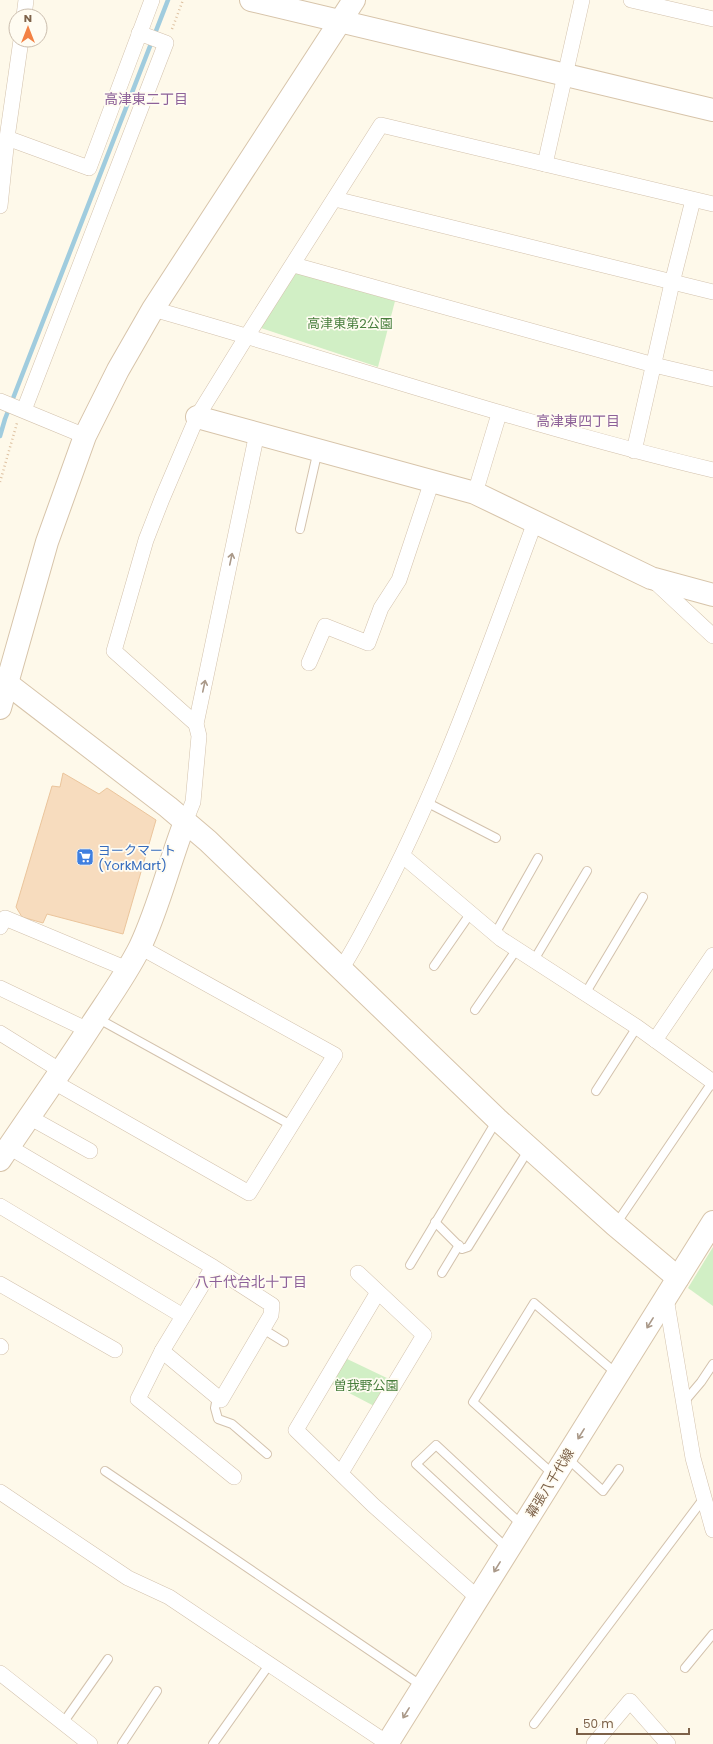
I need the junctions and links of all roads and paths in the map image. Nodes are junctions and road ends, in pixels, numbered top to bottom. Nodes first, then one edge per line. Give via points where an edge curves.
1 (152, 0) edge
2 (183, 0) edge
3 (251, 0) edge
4 (354, 0) edge
5 (582, 0) edge
6 (631, 0) edge
7 (713, 19) edge
8 (340, 21) junction
9 (139, 33) junction
10 (166, 43) junction
11 (20, 48) edge
12 (566, 75) junction
13 (713, 110) edge
14 (7, 138) junction
15 (544, 164) junction
16 (335, 199) junction
17 (693, 200) junction
18 (713, 204) edge
19 (0, 206) edge
20 (294, 265) junction
21 (672, 283) junction
22 (713, 292) edge
23 (153, 309) junction
24 (247, 336) junction
25 (654, 365) junction
26 (713, 379) edge
27 (1, 401) edge
28 (21, 409) junction
29 (500, 414) junction
30 (197, 417) junction
31 (257, 433) junction
32 (85, 436) junction
33 (318, 449) junction
34 (634, 451) junction
35 (713, 470) edge
36 (432, 481) junction
37 (0, 482) edge
38 (475, 493) junction
39 (535, 522) junction
40 (300, 529) dead end
41 (651, 578) junction
42 (713, 595) edge
43 (713, 636) edge
44 (309, 663) dead end
45 (3, 681) edge
46 (0, 708) edge
47 (196, 724) junction
48 (426, 802) junction
49 (185, 822) junction
50 (496, 838) dead end
51 (403, 856) junction
52 (538, 858) dead end
53 (587, 871) dead end
54 (643, 897) dead end
55 (470, 914) junction
56 (0, 927) edge
57 (495, 934) junction
58 (140, 947) junction
59 (516, 949) junction
60 (713, 955) edge
61 (534, 960) junction
62 (434, 966) dead end
63 (127, 969) junction
64 (341, 969) junction
65 (0, 988) edge
66 (585, 994) junction
67 (475, 1010) dead end
68 (92, 1024) junction
69 (637, 1027) junction
70 (0, 1033) edge
71 (655, 1040) junction
72 (58, 1077) junction
73 (713, 1082) edge
74 (596, 1091) dead end
75 (29, 1117) junction
76 (497, 1119) junction
77 (291, 1125) junction
78 (530, 1149) junction
79 (90, 1151) dead end
80 (4, 1153) edge
81 (0, 1206) edge
82 (435, 1222) junction
83 (713, 1222) edge
84 (615, 1225) junction
85 (459, 1245) junction
86 (410, 1265) dead end
87 (213, 1267) junction
88 (442, 1273) dead end
89 (358, 1274) dead end
90 (678, 1278) junction
91 (0, 1284) edge
92 (378, 1292) junction
93 (666, 1298) junction
94 (183, 1316) junction
95 (263, 1329) junction
96 (284, 1342) dead end
97 (116, 1350) dead end
98 (162, 1351) junction
99 (713, 1364) edge
100 (618, 1375) junction
101 (217, 1397) junction
102 (684, 1402) junction
103 (267, 1454) dead end
104 (566, 1457) junction
105 (619, 1469) dead end
106 (105, 1472) dead end
107 (341, 1473) junction
108 (554, 1476) junction
109 (234, 1477) dead end
110 (0, 1492) edge
111 (704, 1498) junction
112 (523, 1526) junction
113 (713, 1530) edge
114 (508, 1549) junction
115 (478, 1598) junction
116 (713, 1634) edge
117 (108, 1659) dead end
118 (269, 1665) junction
119 (684, 1668) dead end
120 (0, 1673) edge
121 (422, 1687) junction
122 (157, 1691) dead end
123 (63, 1723) junction
124 (534, 1724) dead end
125 (90, 1744) edge
126 (122, 1744) edge
127 (213, 1744) edge
128 (387, 1744) edge
129 (594, 1744) edge
130 (668, 1744) edge

1 - 9 street
2 - 10 path
3 - 8 street
4 - 8 street
5 - 12 street
6 - 7 street
8 - 12 street
8 - 23 street
9 - 10 street
9 - 14 street via 89,168
10 - 28 street
11 - 14 street
12 - 13 street
12 - 15 street
14 - 19 street
15 - 16 street via 381,125
15 - 17 street
16 - 20 street
16 - 21 street
17 - 18 street
17 - 21 street
20 - 24 street
20 - 25 street
21 - 22 street
21 - 25 street
23 - 24 street
23 - 32 street via 118,370
24 - 29 street
24 - 30 street
25 - 26 street
25 - 34 street
27 - 28 street
28 - 32 street
28 - 37 path
29 - 34 street
29 - 38 street
30 - 31 street
30 - 47 street via 146,540 114,651
31 - 33 street
47 -> 31 street
32 - 45 street
33 - 36 street
33 - 40 lane
34 - 35 street
36 - 38 street
36 - 44 street via 399,580 381,608 368,643 325,626
38 - 39 street
39 - 41 street
39 - 48 street via 459,725
41 - 42 street
41 - 43 street
45 - 46 street
45 - 49 street
47 - 49 street via 199,736 192,802
48 - 50 lane
48 - 51 street
49 - 58 street via 161,895
49 - 64 street
51 - 55 street
51 - 64 street
52 - 57 lane
53 - 61 lane
54 - 66 lane
55 - 57 street
55 - 62 lane
56 - 63 street via 5,918
57 - 59 street
58 - 63 street
58 - 77 street via 335,1055
59 - 61 street
59 - 67 lane
60 - 71 street
61 - 66 street
63 - 68 street
64 - 76 street
65 - 68 street
66 - 69 street
68 - 72 street
68 - 77 lane
69 - 71 street
69 - 74 lane
70 - 72 street
71 - 73 street
72 - 75 street
72 - 77 street via 249,1193
73 - 84 lane
75 - 79 street
75 - 80 street
76 - 78 street
76 - 82 lane
78 - 84 street
78 - 85 lane via 468,1247 462,1249
80 - 87 street
81 - 94 street
82 - 85 lane
82 - 86 lane
83 - 90 street, 幕張八千代線
84 - 90 street
85 - 88 lane
87 - 94 street
87 - 95 street via 272,1305 271,1315
89 - 92 street
90 - 93 street, 幕張八千代線
91 - 97 street
92 - 107 street via 296,1430
92 - 107 street via 424,1335
93 -> 100 street, 幕張八千代線
93 - 102 street
94 - 98 street
95 - 96 lane
95 - 101 street via 221,1400
98 - 101 street
98 - 109 street via 138,1399
99 - 102 lane
100 -> 104 street, 幕張八千代線
100 - 108 lane via 534,1303 473,1402
101 - 103 lane via 218,1419 232,1424
102 - 111 street via 693,1458
104 - 105 lane via 603,1491
104 - 108 street, 幕張八千代線
106 - 121 lane
107 - 115 street via 373,1505
108 - 112 street, 幕張八千代線
110 - 118 street via 128,1578 169,1597
111 - 113 street
111 - 124 lane
112 - 114 street, 幕張八千代線
112 - 114 lane via 436,1445 416,1464
114 -> 115 street, 幕張八千代線
115 - 121 street, 幕張八千代線
116 - 119 lane
117 - 123 lane
118 - 127 lane
118 - 128 street
120 - 123 street
121 -> 128 street, 幕張八千代線
122 - 126 lane
123 - 125 street
129 - 130 street via 630,1701

